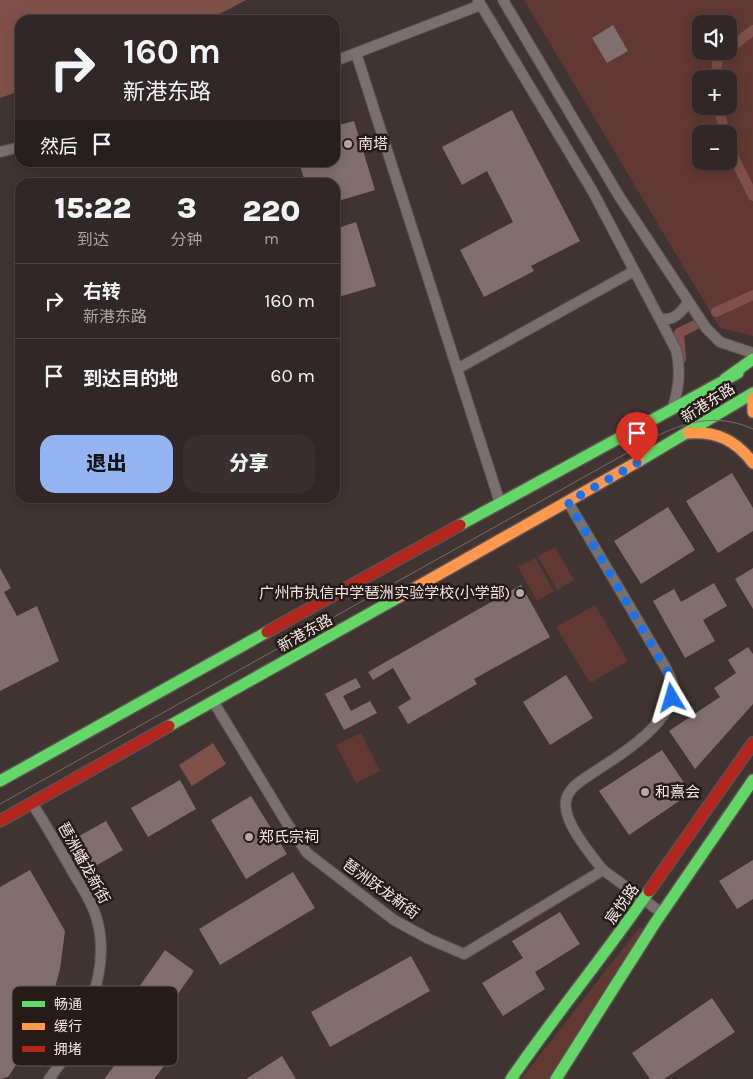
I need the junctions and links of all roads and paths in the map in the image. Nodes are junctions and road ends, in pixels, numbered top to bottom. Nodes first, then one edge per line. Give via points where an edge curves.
1 (503, 0) edge
2 (480, 3) edge
3 (356, 53) junction
4 (340, 59) edge
5 (15, 148) edge
6 (0, 152) edge
7 (634, 271) junction
8 (688, 302) junction
9 (660, 319) junction
10 (753, 353) edge
11 (753, 360) edge
12 (753, 365) edge
13 (457, 369) junction
14 (725, 379) junction
15 (753, 393) edge
16 (753, 398) edge
17 (672, 407) junction
18 (753, 412) edge
19 (688, 433) junction
20 (753, 462) edge
21 (568, 502) junction
22 (500, 503) junction
23 (214, 701) junction
24 (753, 743) edge
25 (753, 780) edge
26 (0, 781) edge
27 (32, 803) junction
28 (0, 822) edge
29 (603, 870) junction
30 (644, 900) junction
31 (662, 913) junction
32 (95, 986) edge
33 (60, 1066) edge
34 (49, 1079) edge
35 (511, 1079) edge
36 (556, 1079) edge

1 - 8 street via 619,196
2 - 3 street
2 - 7 street via 584,176
3 - 4 street
3 - 13 street
5 - 6 street
7 - 9 street
7 - 13 street
8 - 9 street via 674,318
8 - 10 street via 720,342
9 - 17 street via 679,360 678,388
11 - 14 main road
12 - 14 main road, 新港东路
13 - 22 street
14 - 17 main road, 新港东路
15 - 19 main road, 新港东路
16 - 18 main road
17 - 22 main road, 新港东路
19 - 20 main road via 725,437 740,446
19 - 21 main road, 新港东路
21 - 23 main road, 新港东路
21 - 29 street via 660,658 673,686 669,703 649,733 568,793 565,802 570,822
22 - 26 main road, 新港东路
23 - 27 main road, 新港东路
23 - 29 street, 琶洲跃龙新街 via 307,853 394,920 429,940 464,954
24 - 30 main road, 宸悦路
25 - 31 main road
27 - 28 main road, 新港东路
27 - 32 street, 琶洲蟠龙新街 via 97,919 101,946
29 - 30 street
30 - 31 street
30 - 35 main road, 宸悦路
31 - 36 main road
33 - 34 street, 琶洲蟠龙新街

